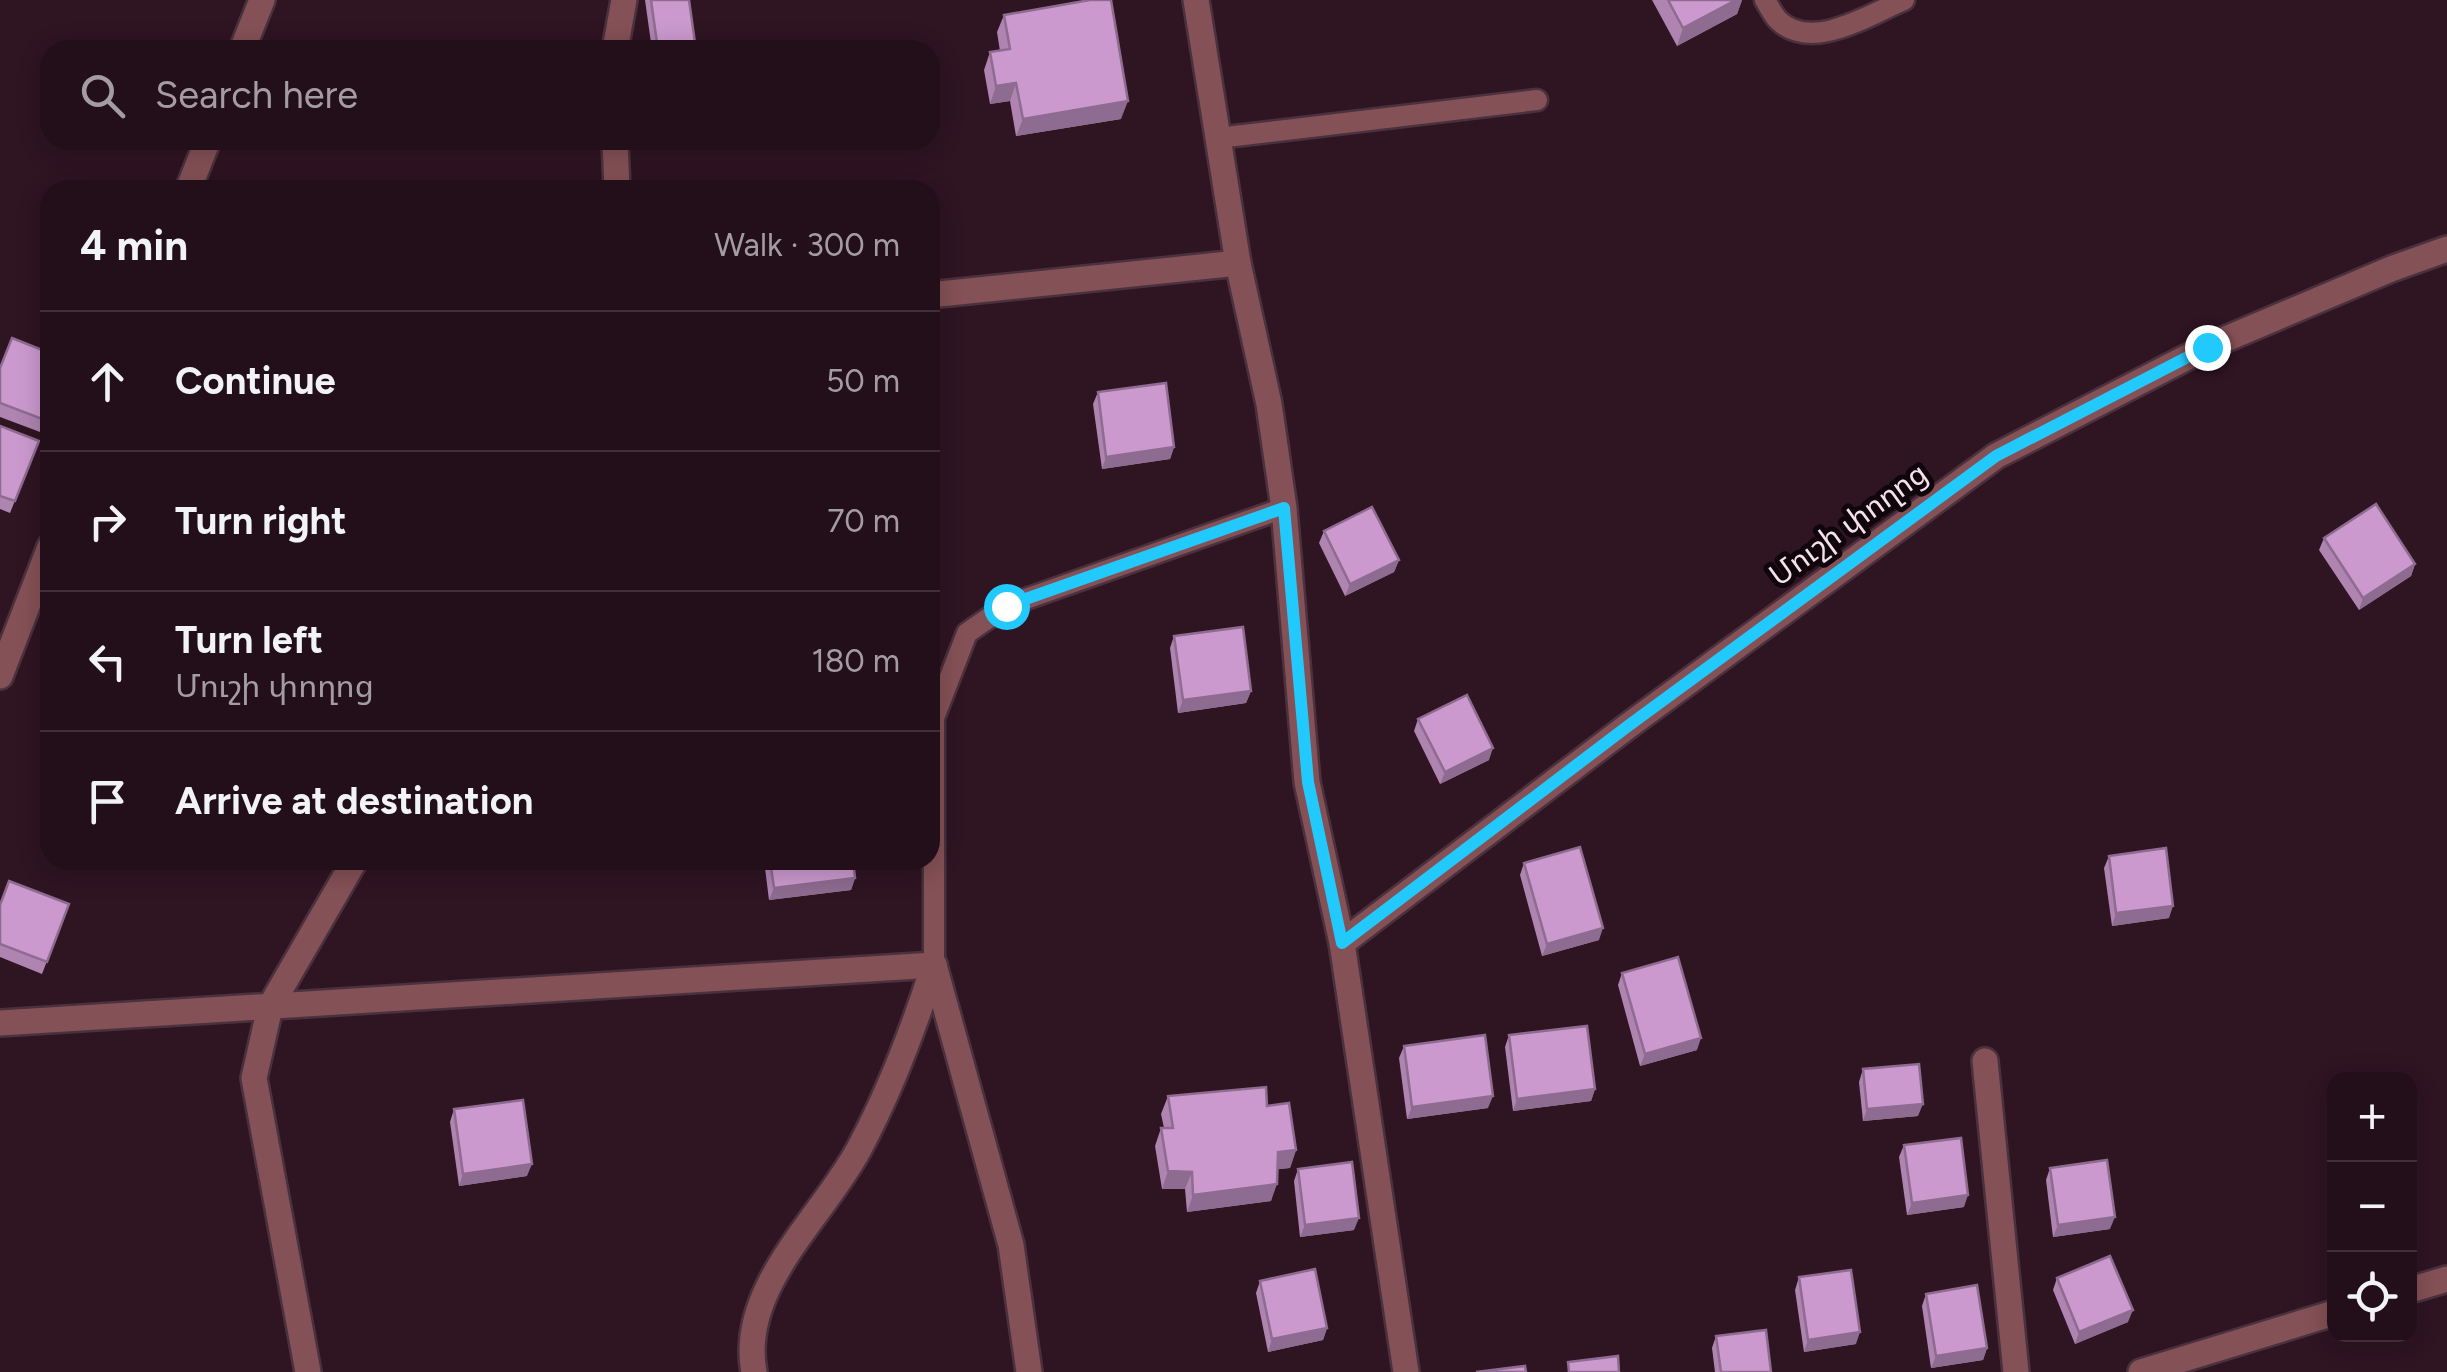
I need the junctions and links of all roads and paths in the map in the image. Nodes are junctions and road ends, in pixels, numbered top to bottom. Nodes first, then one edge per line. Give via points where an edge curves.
1 (262, 0) edge
2 (624, 0) edge
3 (1196, 0) edge
4 (1765, 0) edge
5 (1904, 0) edge
6 (246, 40) edge
7 (617, 40) edge
8 (1536, 100) dead end
9 (1218, 138) junction
10 (204, 150) edge
11 (615, 150) edge
12 (192, 180) edge
13 (617, 180) edge
14 (2447, 250) edge
15 (1238, 263) junction
16 (940, 294) edge
17 (1284, 508) junction
18 (40, 573) edge
19 (0, 676) edge
20 (940, 703) edge
21 (349, 870) edge
22 (934, 870) edge
23 (1342, 943) junction
24 (934, 965) junction
25 (270, 1006) junction
26 (0, 1024) edge
27 (1985, 1061) dead end
28 (2447, 1279) edge
29 (2417, 1288) edge
30 (2327, 1315) edge
31 (308, 1372) edge
32 (754, 1372) edge
33 (1029, 1372) edge
34 (1406, 1372) edge
35 (2016, 1372) edge
36 (2140, 1372) edge

1 - 6 street
2 - 7 street
3 - 9 street
4 - 5 lane via 1779,21 1802,33 1834,30
8 - 9 lane
9 - 15 street
10 - 12 street
11 - 13 street
14 - 23 street, Մուշի փողոց via 2207,347 1996,456
15 - 16 street
15 - 17 street via 1270,404
17 - 20 lane via 1006,606 967,633
17 - 23 street via 1308,782
18 - 19 street
21 - 25 street
22 - 24 lane
23 - 34 street
24 - 25 street
24 - 32 street via 912,1034 858,1151 774,1278 749,1348
24 - 33 street via 1010,1245
25 - 26 street
25 - 31 street via 254,1078
27 - 35 street
28 - 29 street
30 - 36 street

